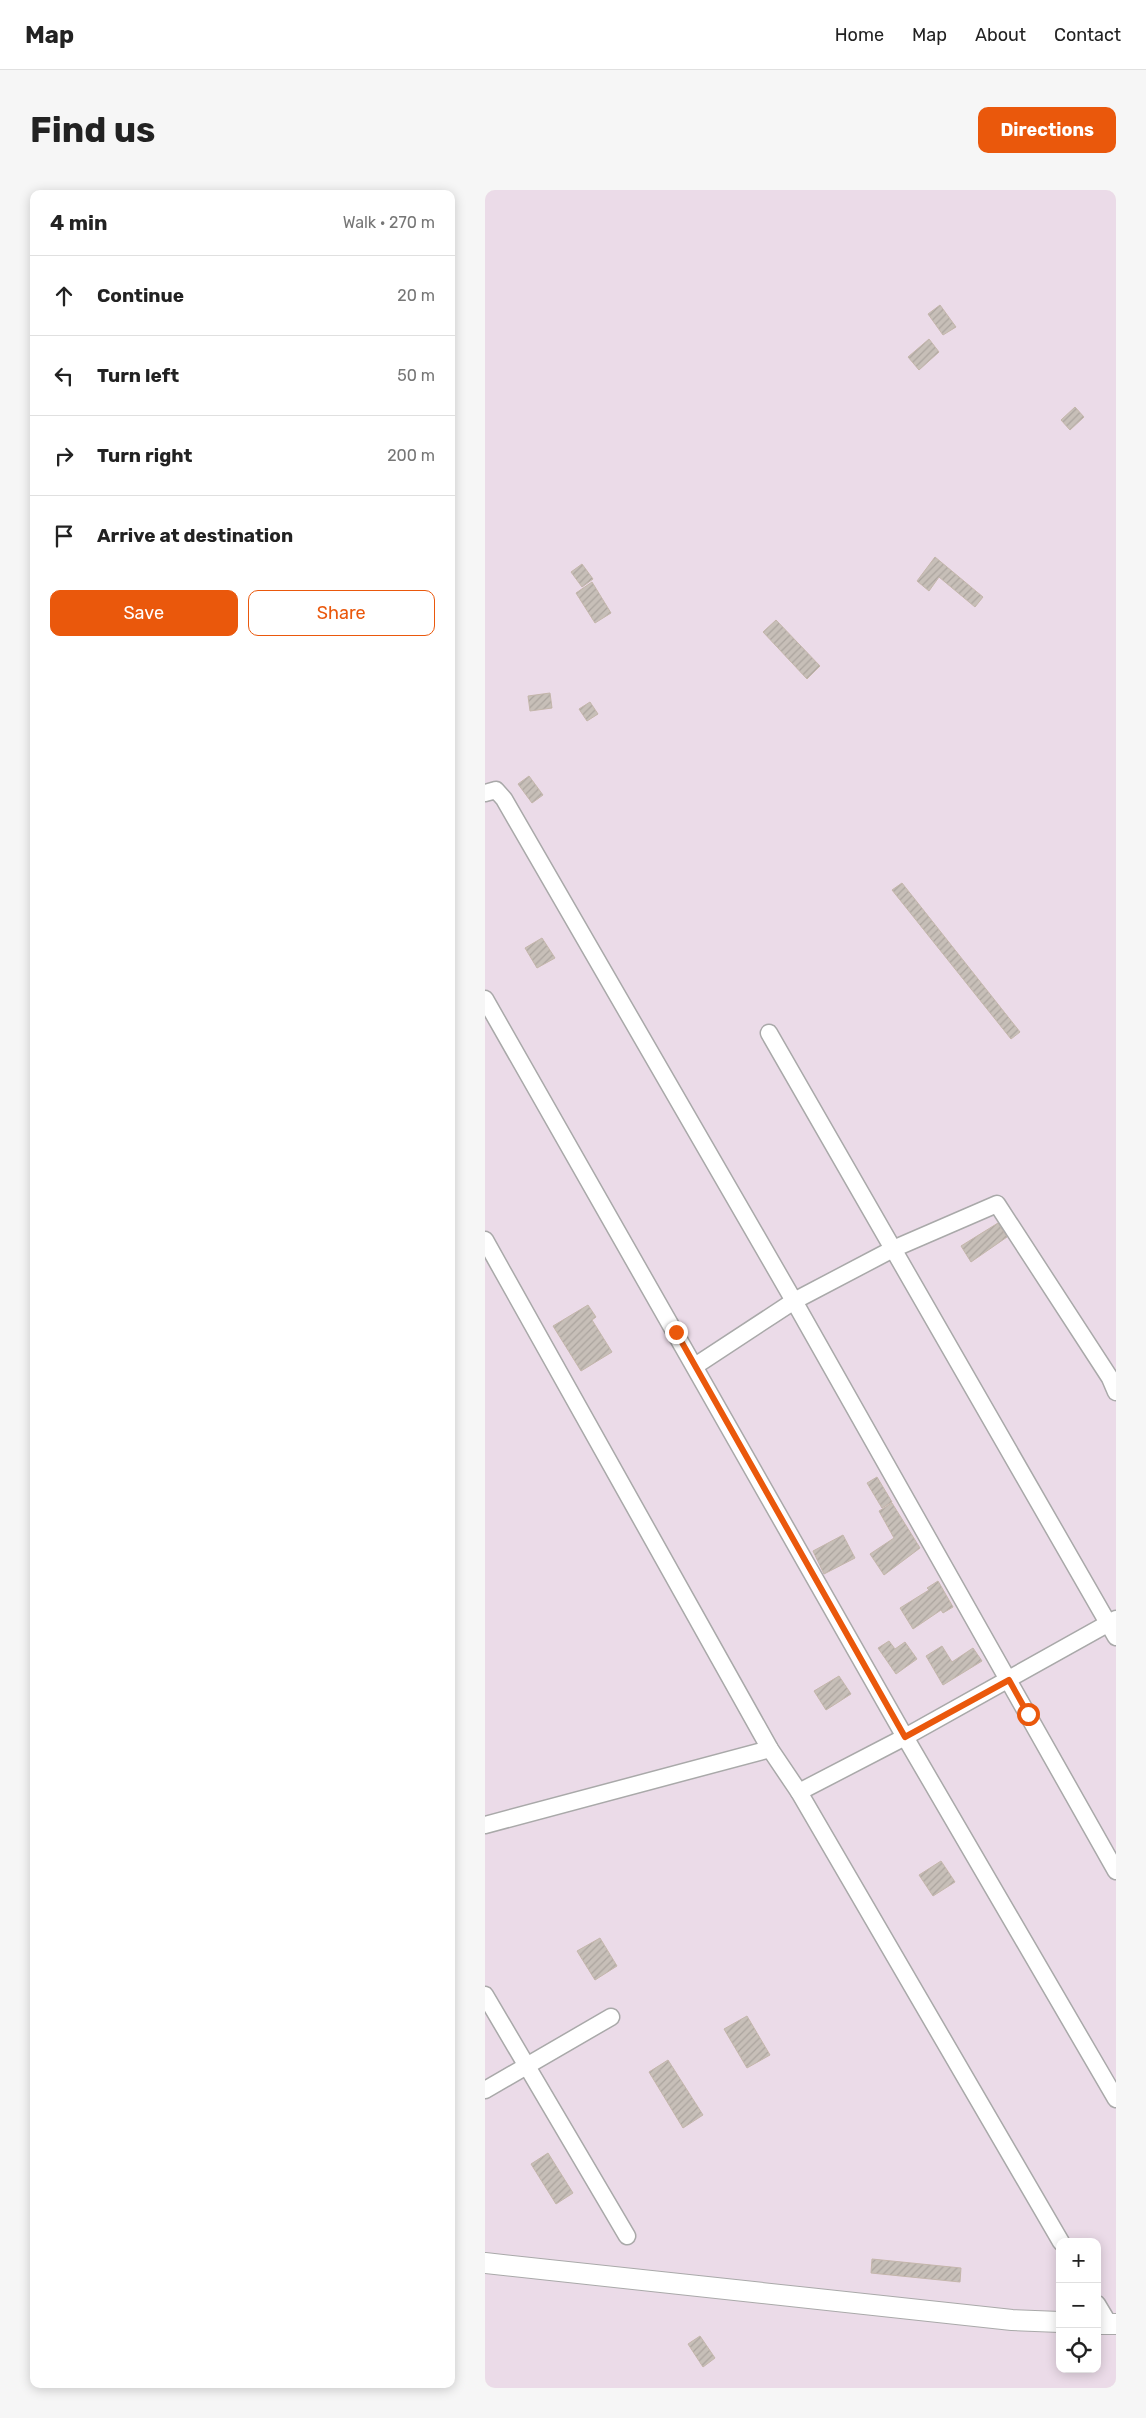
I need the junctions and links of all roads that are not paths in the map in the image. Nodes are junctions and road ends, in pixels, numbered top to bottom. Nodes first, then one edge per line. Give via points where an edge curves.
1 (485, 793) edge
2 (485, 999) edge
3 (769, 1033) dead end
4 (485, 1240) edge
5 (893, 1249) junction
6 (794, 1301) junction
7 (695, 1366) junction
8 (1114, 1379) edge
9 (1113, 1626) edge
10 (1009, 1680) junction
11 (905, 1737) junction
12 (770, 1749) junction
13 (799, 1792) junction
14 (485, 1825) edge
15 (1116, 1871) edge
16 (485, 1995) edge
17 (611, 2018) dead end
18 (527, 2066) junction
19 (485, 2090) edge
20 (1116, 2099) edge
21 (627, 2236) dead end
22 (1059, 2238) edge
23 (485, 2264) edge
24 (1101, 2312) edge
25 (1056, 2322) edge
26 (1107, 2324) edge

1 - 6 street via 496,790 504,798
2 - 7 street
3 - 5 street
4 - 12 street
5 - 6 street
5 - 8 street via 997,1204
5 - 9 street
6 - 7 street
6 - 10 street
7 - 11 street
9 - 10 street
10 - 11 street
10 - 15 street
11 - 13 street
11 - 20 street
12 - 13 street
12 - 14 street
13 - 22 street
16 - 18 street
17 - 18 street
18 - 19 street
18 - 21 street
23 - 25 street via 1003,2319
24 - 26 street

